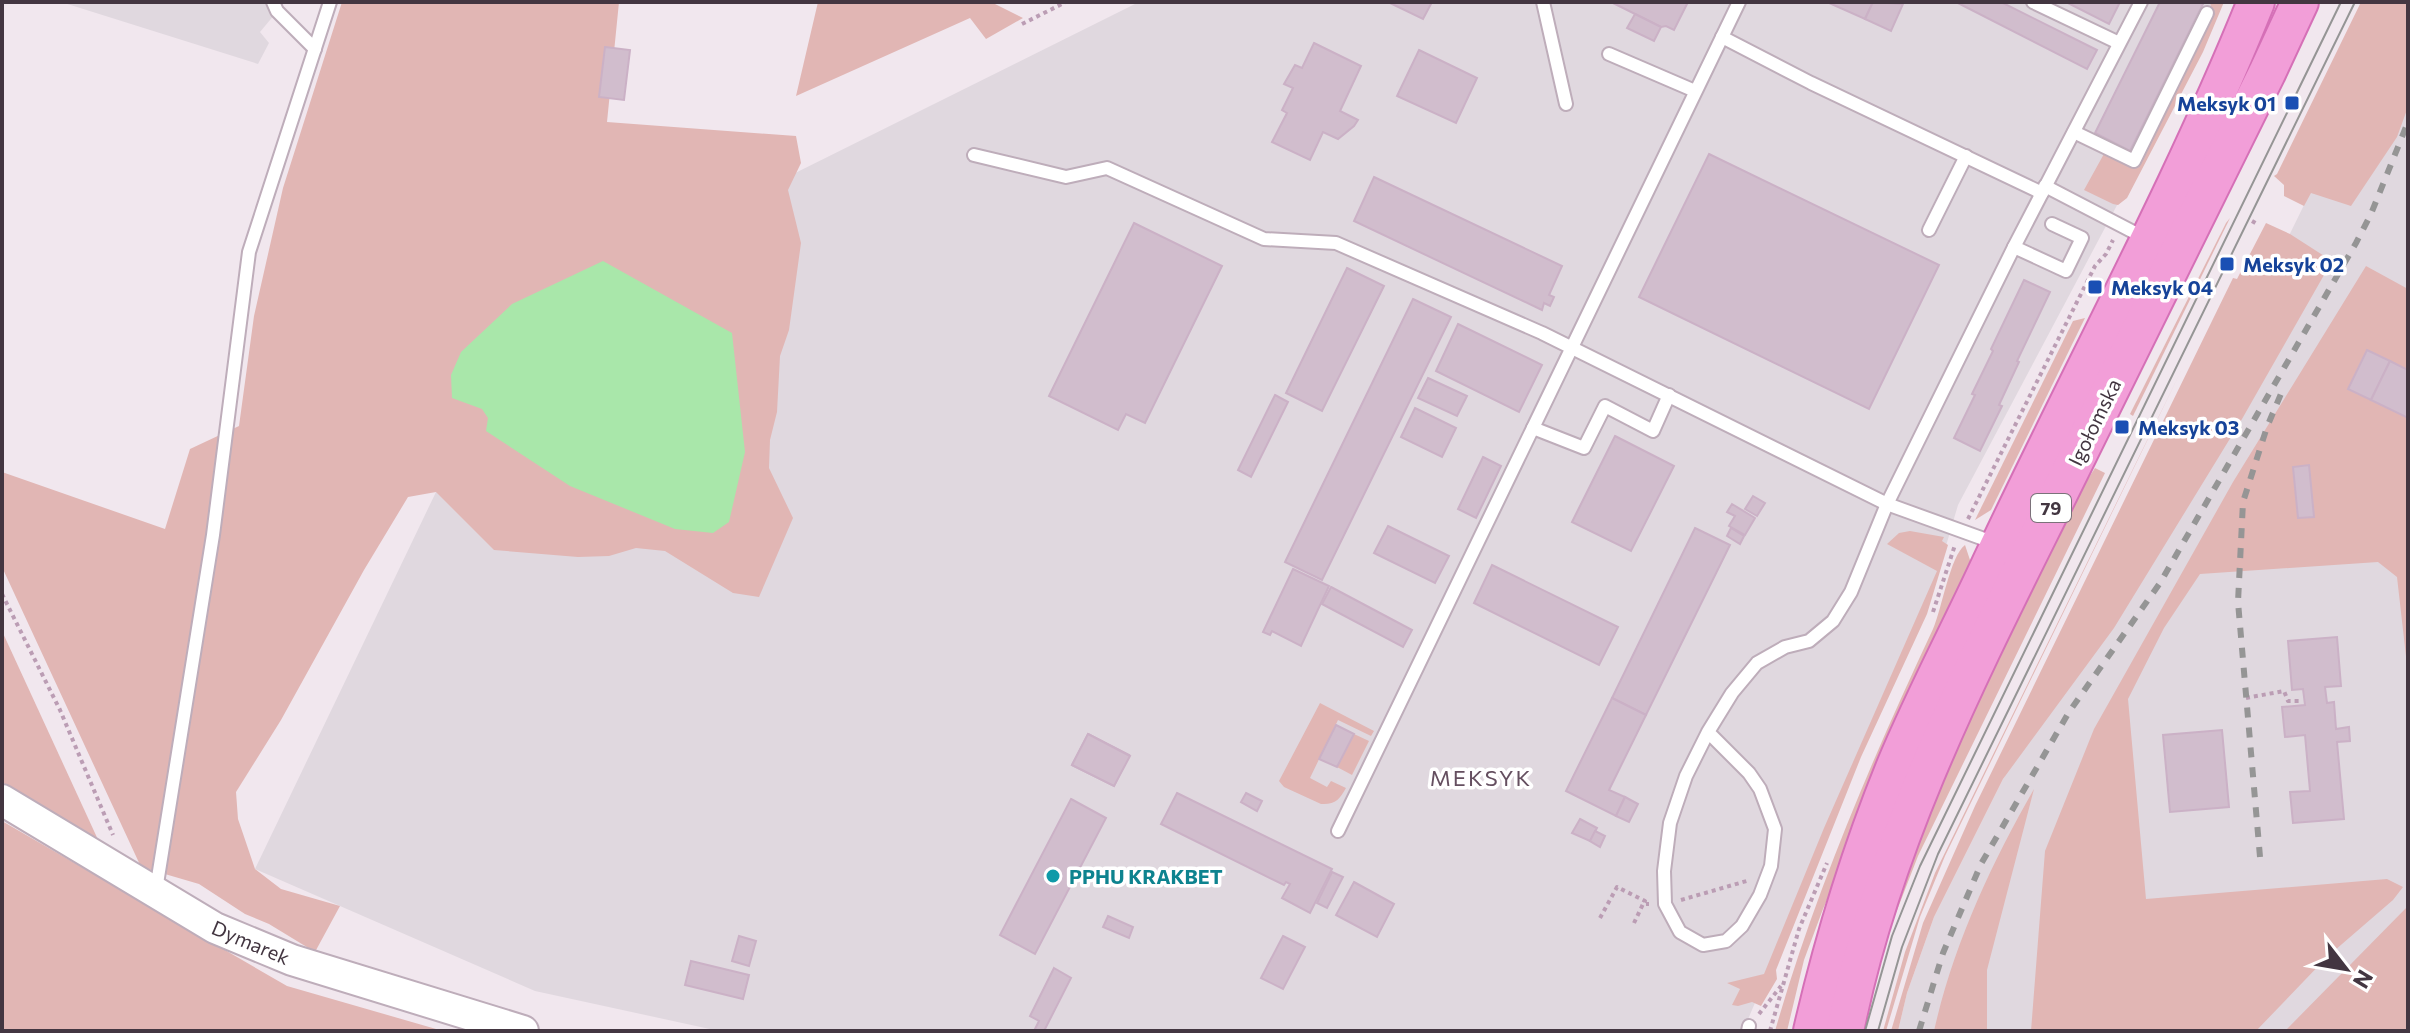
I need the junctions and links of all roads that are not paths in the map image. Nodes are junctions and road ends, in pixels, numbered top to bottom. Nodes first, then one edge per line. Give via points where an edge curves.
1 (273, 2) edge
2 (330, 2) edge
3 (1543, 2) edge
4 (1739, 2) edge
5 (2033, 2) edge
6 (2141, 2) edge
7 (2256, 2) edge
8 (2300, 2) edge
9 (2207, 13) dead end
10 (1722, 37) junction
11 (2119, 43) junction
12 (315, 49) junction
13 (1609, 54) dead end
14 (1695, 91) junction
15 (1566, 104) dead end
16 (2074, 132) junction
17 (974, 155) dead end
18 (1966, 156) junction
19 (2044, 189) junction
20 (2052, 224) dead end
21 (1929, 230) dead end
22 (2132, 238) junction
23 (2014, 247) junction
24 (1571, 347) junction
25 (1669, 395) junction
26 (1533, 428) junction
27 (1887, 504) junction
28 (1998, 544) junction
29 (1708, 732) junction
30 (2, 800) edge
31 (1338, 831) dead end
32 (156, 893) junction
33 (523, 1031) edge
34 (1812, 1031) edge
35 (1845, 1031) edge

1 - 12 lane
2 - 12 lane
3 - 15 lane
4 - 10 lane
5 - 11 lane
6 - 11 lane
7 - 22 main road, Igołomska / 79 via 2224,80
8 - 35 main road, Igołomska / 79 via 1950,715 1896,847
9 - 16 lane via 2134,161
10 - 14 lane
10 - 18 lane
11 - 16 lane
12 - 32 lane via 249,252 213,535
13 - 14 lane
14 - 24 lane
16 - 19 lane
17 - 24 lane via 1066,177 1107,168 1264,239 1336,243
18 - 19 lane
18 - 21 lane
19 - 22 lane
19 - 23 lane
20 - 23 lane via 2082,238 2066,271
22 - 28 main road, Igołomska / 79
23 - 27 lane
24 - 25 lane
24 - 26 lane
25 - 26 lane via 1653,431 1605,406 1584,448
25 - 27 lane
26 - 31 lane
27 - 28 lane
27 - 29 lane via 1851,592 1833,621 1809,641 1757,663
28 - 34 main road, Igołomska / 79 via 1896,764 1852,883
29 - 29 lane via 1670,823 1664,871 1665,904 1680,932 1703,945 1726,941 1742,926 1767,875 1775,829 1749,773
30 - 32 street, Dymarek
32 - 33 street, Dymarek via 215,928 292,960

